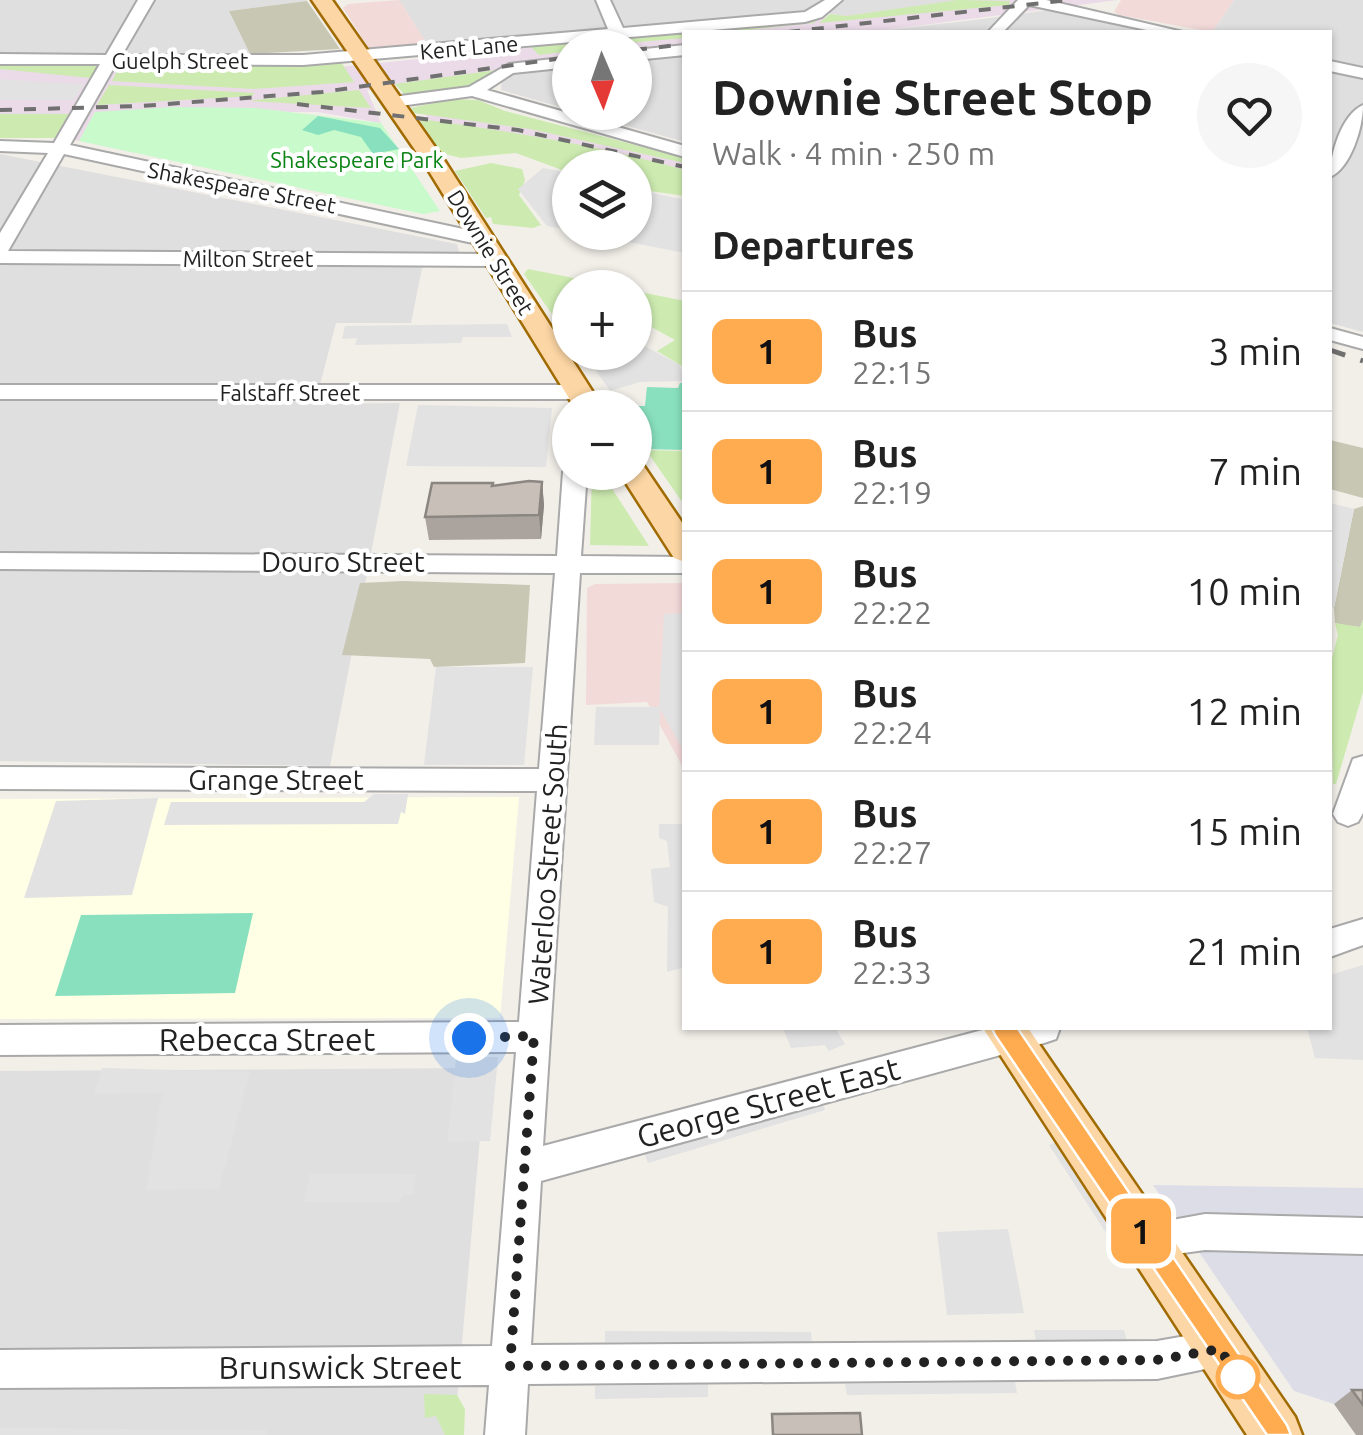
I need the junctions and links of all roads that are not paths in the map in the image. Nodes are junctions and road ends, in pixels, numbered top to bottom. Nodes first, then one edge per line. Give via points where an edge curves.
1 (146, 0) edge
2 (322, 0) edge
3 (334, 0) edge
4 (603, 0) edge
5 (834, 0) edge
6 (1026, 0) edge
7 (1111, 0) edge
8 (1097, 14) junction
9 (616, 30) edge
10 (997, 30) edge
11 (1166, 30) edge
12 (652, 31) edge
13 (552, 40) edge
14 (682, 50) edge
15 (652, 53) edge
16 (360, 56) junction
17 (0, 59) edge
18 (110, 60) junction
19 (552, 64) edge
20 (1332, 66) edge
21 (1363, 73) edge
22 (473, 91) junction
23 (393, 102) junction
24 (1363, 110) edge
25 (0, 146) edge
26 (60, 148) junction
27 (682, 149) edge
28 (1332, 168) edge
29 (0, 249) edge
30 (489, 249) junction
31 (0, 257) edge
32 (1332, 335) edge
33 (1363, 343) edge
34 (578, 390) edge
35 (0, 392) edge
36 (552, 402) edge
37 (574, 490) edge
38 (645, 490) edge
39 (682, 546) edge
40 (0, 560) edge
41 (568, 562) junction
42 (682, 565) edge
43 (1363, 767) edge
44 (0, 778) edge
45 (553, 780) junction
46 (1347, 814) edge
47 (1363, 932) edge
48 (1332, 941) edge
49 (1019, 1030) edge
50 (534, 1036) junction
51 (0, 1040) edge
52 (526, 1168) junction
53 (1363, 1236) edge
54 (1147, 1240) junction
55 (1220, 1349) junction
56 (510, 1366) junction
57 (0, 1369) edge
58 (506, 1435) edge
59 (1277, 1435) edge

1 - 18 street
2 - 3 street
2 - 16 main road, Downie Street
4 - 9 street
5 - 12 street, Kent Lane via 817,14
6 - 8 street
6 - 10 street
7 - 8 street
8 - 11 street
13 - 16 street, Kent Lane
14 - 15 street
16 - 18 street, Guelph Street
16 - 23 main road, Downie Street
17 - 18 street, Guelph Street
18 - 26 street
19 - 22 street via 509,69
20 - 21 street
22 - 23 street
22 - 27 street via 670,139
23 - 30 main road, Downie Street
24 - 28 street
25 - 26 street, Shakespeare Street
26 - 29 street
26 - 30 street, Shakespeare Street
30 - 31 street, Milton Street
30 - 34 main road, Downie Street
32 - 33 street
35 - 36 street, Falstaff Street
37 - 41 street, Waterloo Street South
38 - 39 main road
40 - 41 street, Douro Street
41 - 42 street, Douro Street
41 - 45 street, Waterloo Street South
43 - 46 street
44 - 45 street, Grange Street
45 - 50 street, Waterloo Street South
47 - 48 street
49 - 52 street, George Street East
49 - 54 main road
50 - 51 street, Rebecca Street
50 - 52 street, Waterloo Street South
52 - 56 street, Waterloo Street South
53 - 54 street via 1206,1232
54 - 55 main road
55 - 56 street, Brunswick Street via 1157,1360
55 - 59 main road
56 - 57 street, Brunswick Street
56 - 58 street, Waterloo Street South

